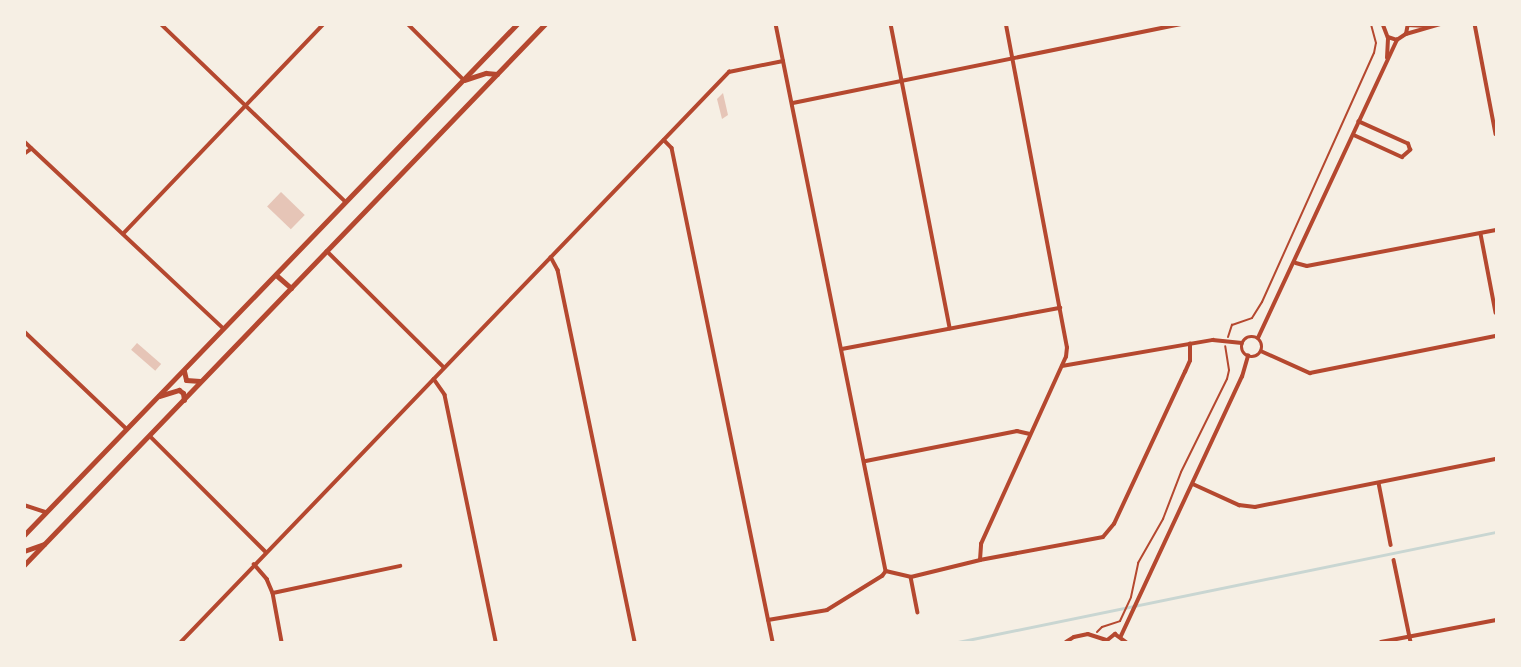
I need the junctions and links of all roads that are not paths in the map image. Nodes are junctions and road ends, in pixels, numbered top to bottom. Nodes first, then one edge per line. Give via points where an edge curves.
1 (161, 24) edge
2 (324, 24) edge
3 (408, 24) edge
4 (517, 24) edge
5 (545, 24) edge
6 (776, 24) edge
7 (891, 24) edge
8 (1006, 24) edge
9 (1135, 24) edge
10 (1182, 24) edge
11 (1383, 24) edge
12 (1442, 24) edge
13 (1475, 24) edge
14 (1408, 25) edge
15 (1433, 26) junction
16 (1137, 33) junction
17 (1406, 34) junction
18 (1388, 37) junction
19 (1397, 40) junction
20 (1013, 58) junction
21 (783, 61) junction
22 (1387, 61) junction
23 (497, 74) junction
24 (464, 79) junction
25 (902, 81) junction
26 (793, 103) junction
27 (245, 105) junction
28 (1359, 122) junction
29 (1496, 134) edge
30 (1353, 135) junction
31 (663, 140) junction
32 (24, 141) edge
33 (31, 149) junction
34 (24, 154) edge
35 (345, 201) junction
36 (1496, 230) edge
37 (123, 234) junction
38 (1481, 234) junction
39 (327, 251) junction
40 (551, 257) junction
41 (1295, 262) junction
42 (276, 275) junction
43 (291, 288) junction
44 (1060, 308) junction
45 (1496, 313) edge
46 (950, 328) junction
47 (224, 329) junction
48 (24, 331) edge
49 (1496, 336) edge
50 (1258, 338) junction
51 (1242, 342) junction
52 (1190, 344) junction
53 (842, 349) junction
54 (1261, 351) junction
55 (1248, 356) junction
56 (1062, 366) junction
57 (444, 367) junction
58 (184, 371) junction
59 (203, 380) junction
60 (434, 380) junction
61 (159, 396) junction
62 (184, 400) junction
63 (127, 429) junction
64 (1030, 434) junction
65 (150, 436) junction
66 (1496, 459) edge
67 (866, 461) junction
68 (1379, 483) junction
69 (1193, 484) junction
70 (24, 505) edge
71 (47, 512) junction
72 (24, 535) edge
73 (47, 543) junction
74 (1391, 545) dead end
75 (24, 551) edge
76 (266, 552) junction
77 (980, 560) junction
78 (1394, 561) dead end
79 (254, 564) junction
80 (24, 565) edge
81 (400, 566) dead end
82 (886, 571) junction
83 (911, 577) junction
84 (273, 593) junction
85 (918, 612) dead end
86 (768, 620) junction
87 (1496, 620) edge
88 (1121, 636) junction
89 (1409, 636) junction
90 (1106, 641) edge
91 (181, 642) edge
92 (282, 642) edge
93 (496, 642) edge
94 (635, 642) edge
95 (773, 642) edge
96 (1066, 642) edge
97 (1126, 642) edge
98 (1381, 642) edge
99 (1411, 642) edge

1 - 27 street
2 - 27 street
3 - 24 street
4 - 24 highway
5 - 23 highway
6 - 21 street
7 - 25 street
8 - 20 street
9 - 16 street
10 - 16 street
11 - 18 street
12 - 15 street
13 - 29 street
14 - 15 street
14 - 17 street
15 - 17 street
16 - 20 street
17 - 19 street
18 - 19 street
18 - 22 street
19 - 22 street
20 - 25 street
20 - 44 street
21 - 26 street
21 - 31 street via 729,72
22 - 28 street
23 - 24 highway
23 - 39 highway
24 - 35 highway
25 - 26 street
25 - 46 street
26 - 53 street
27 - 35 street
27 - 37 street
28 - 30 street
28 - 30 street via 1408,144 1408,154 1402,157
30 - 41 street
31 - 40 street
31 - 86 street via 672,148
32 - 33 street
33 - 34 street
33 - 37 street
35 - 42 highway
36 - 38 street
37 - 47 street
38 - 41 street via 1307,266
38 - 45 street
39 - 43 highway
39 - 57 street
40 - 57 street
40 - 94 street via 558,270
41 - 50 street
42 - 43 highway
42 - 47 highway
43 - 59 highway
44 - 46 street
44 - 56 street via 1066,357
46 - 53 street
47 - 58 highway
48 - 63 street
49 - 54 street via 1310,373
50 - 51 street
50 - 54 street
51 - 52 street
51 - 55 street
52 - 56 street
52 - 77 street via 1190,361 1110,532 1087,541
53 - 67 street
54 - 55 street
55 - 69 street
56 - 64 street
57 - 60 street
58 - 59 highway via 190,382
58 - 61 highway
59 - 62 highway
60 - 76 street
60 - 93 street via 446,395
61 - 62 highway via 179,390
61 - 63 highway
62 - 65 highway
63 - 71 highway
64 - 67 street via 1017,431
64 - 77 street via 981,544
65 - 73 highway
65 - 76 street
66 - 68 street
67 - 82 street
68 - 69 street via 1248,507
68 - 74 street
69 - 88 street
70 - 71 street
71 - 72 highway
73 - 75 highway
73 - 80 highway
76 - 79 street
77 - 83 street
78 - 89 street
79 - 84 street
79 - 91 street
81 - 84 street
82 - 83 street
82 - 86 street via 827,610
83 - 85 street
84 - 92 street
86 - 95 street
87 - 89 street
88 - 90 street
88 - 97 street
89 - 98 street
89 - 99 street
90 - 96 street via 1088,634

